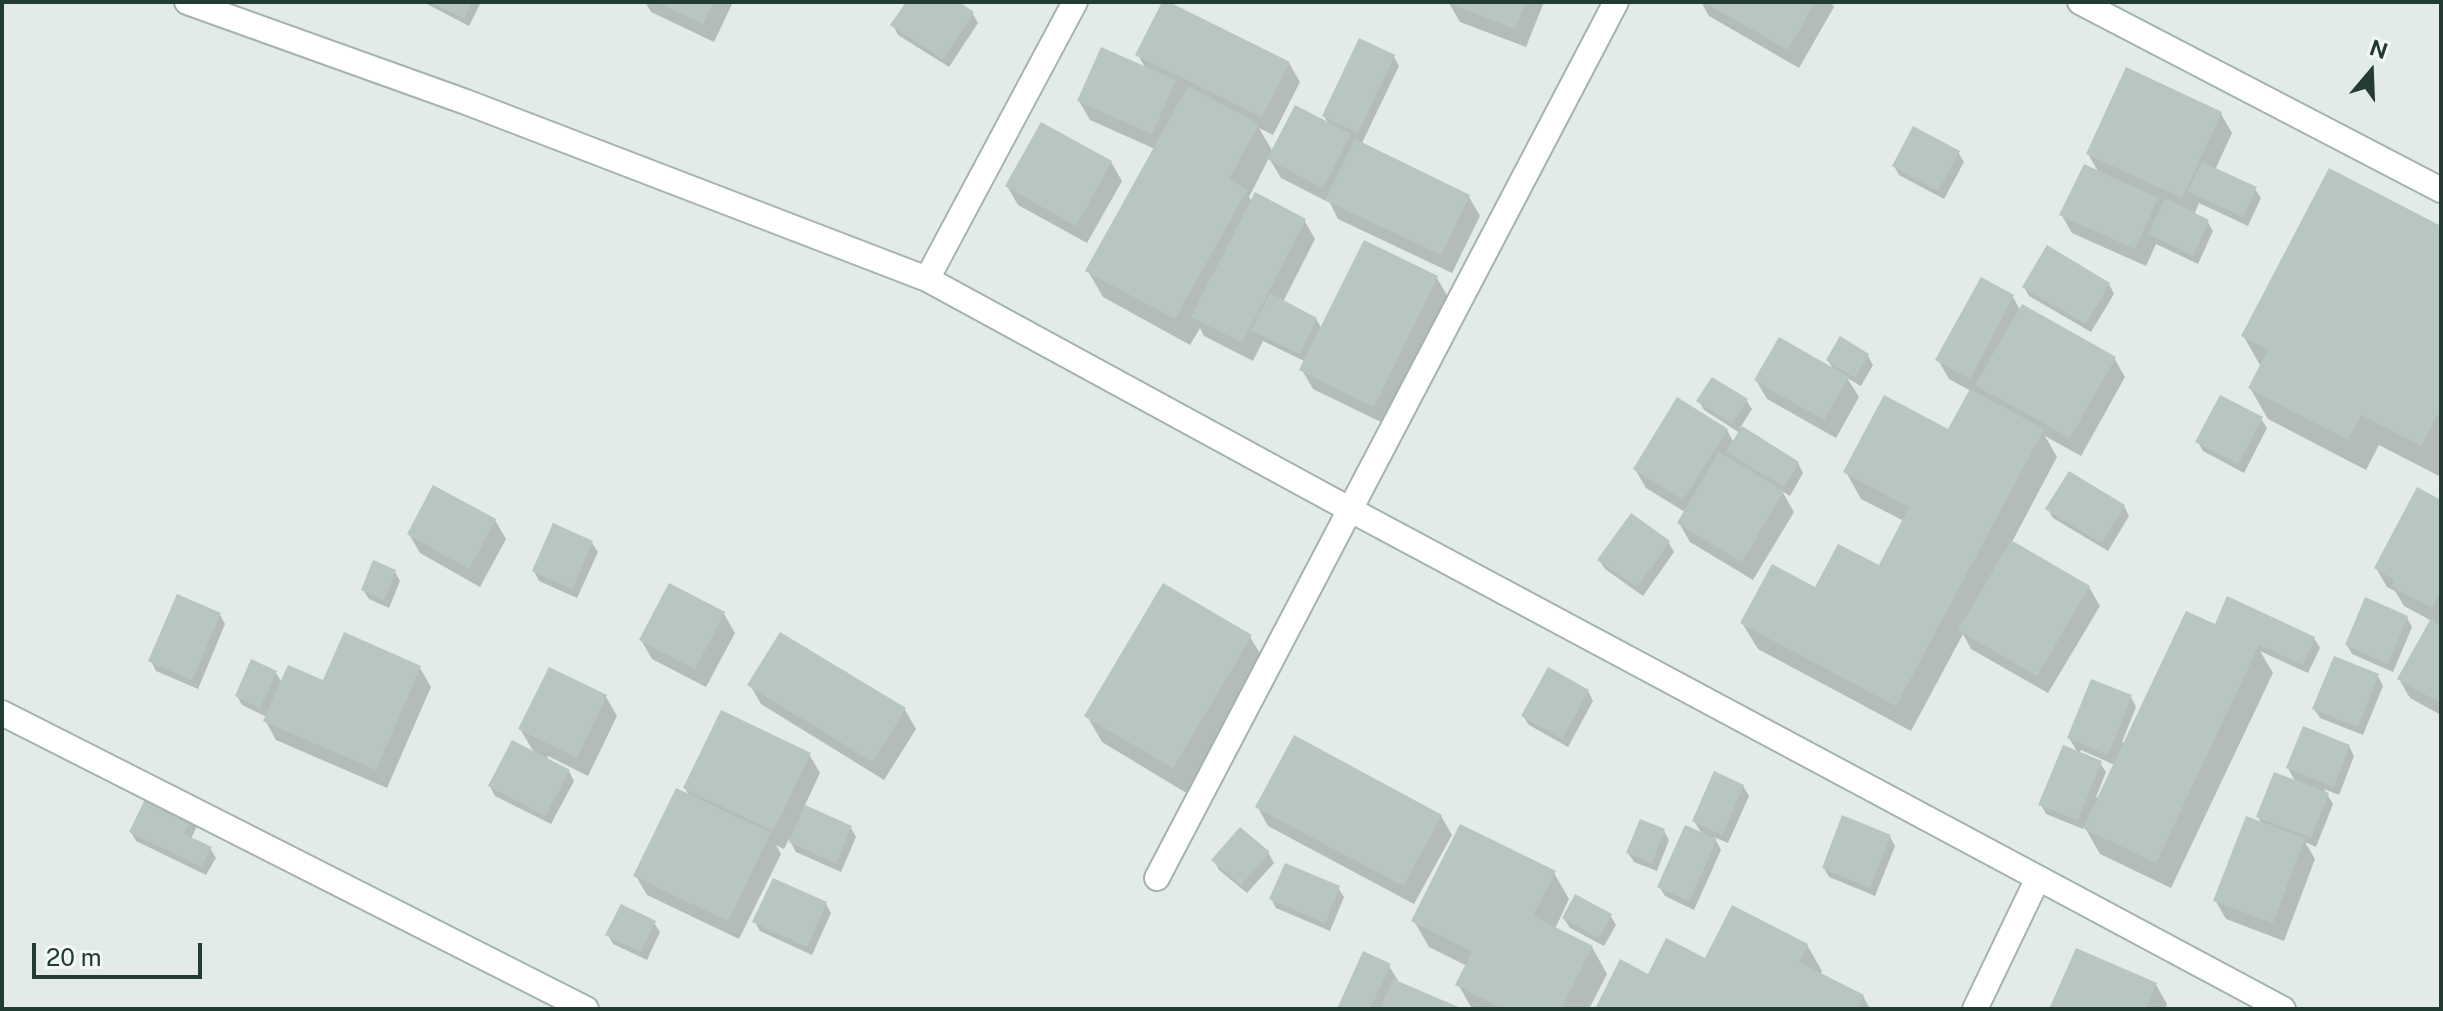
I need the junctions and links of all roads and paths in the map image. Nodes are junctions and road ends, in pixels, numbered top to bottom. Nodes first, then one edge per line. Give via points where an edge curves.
1 (187, 2) edge
2 (1075, 2) edge
3 (1616, 2) edge
4 (2080, 2) edge
5 (2441, 190) edge
6 (927, 279) junction
7 (1349, 509) junction
8 (2, 713) edge
9 (1157, 878) dead end
10 (2038, 878) junction
11 (586, 1009) edge
12 (1975, 1009) edge
13 (2283, 1009) edge

1 - 6 street via 466,102
2 - 6 street
3 - 7 street
4 - 5 street
6 - 7 street
7 - 9 street
7 - 10 street
8 - 11 street
10 - 12 street
10 - 13 street

